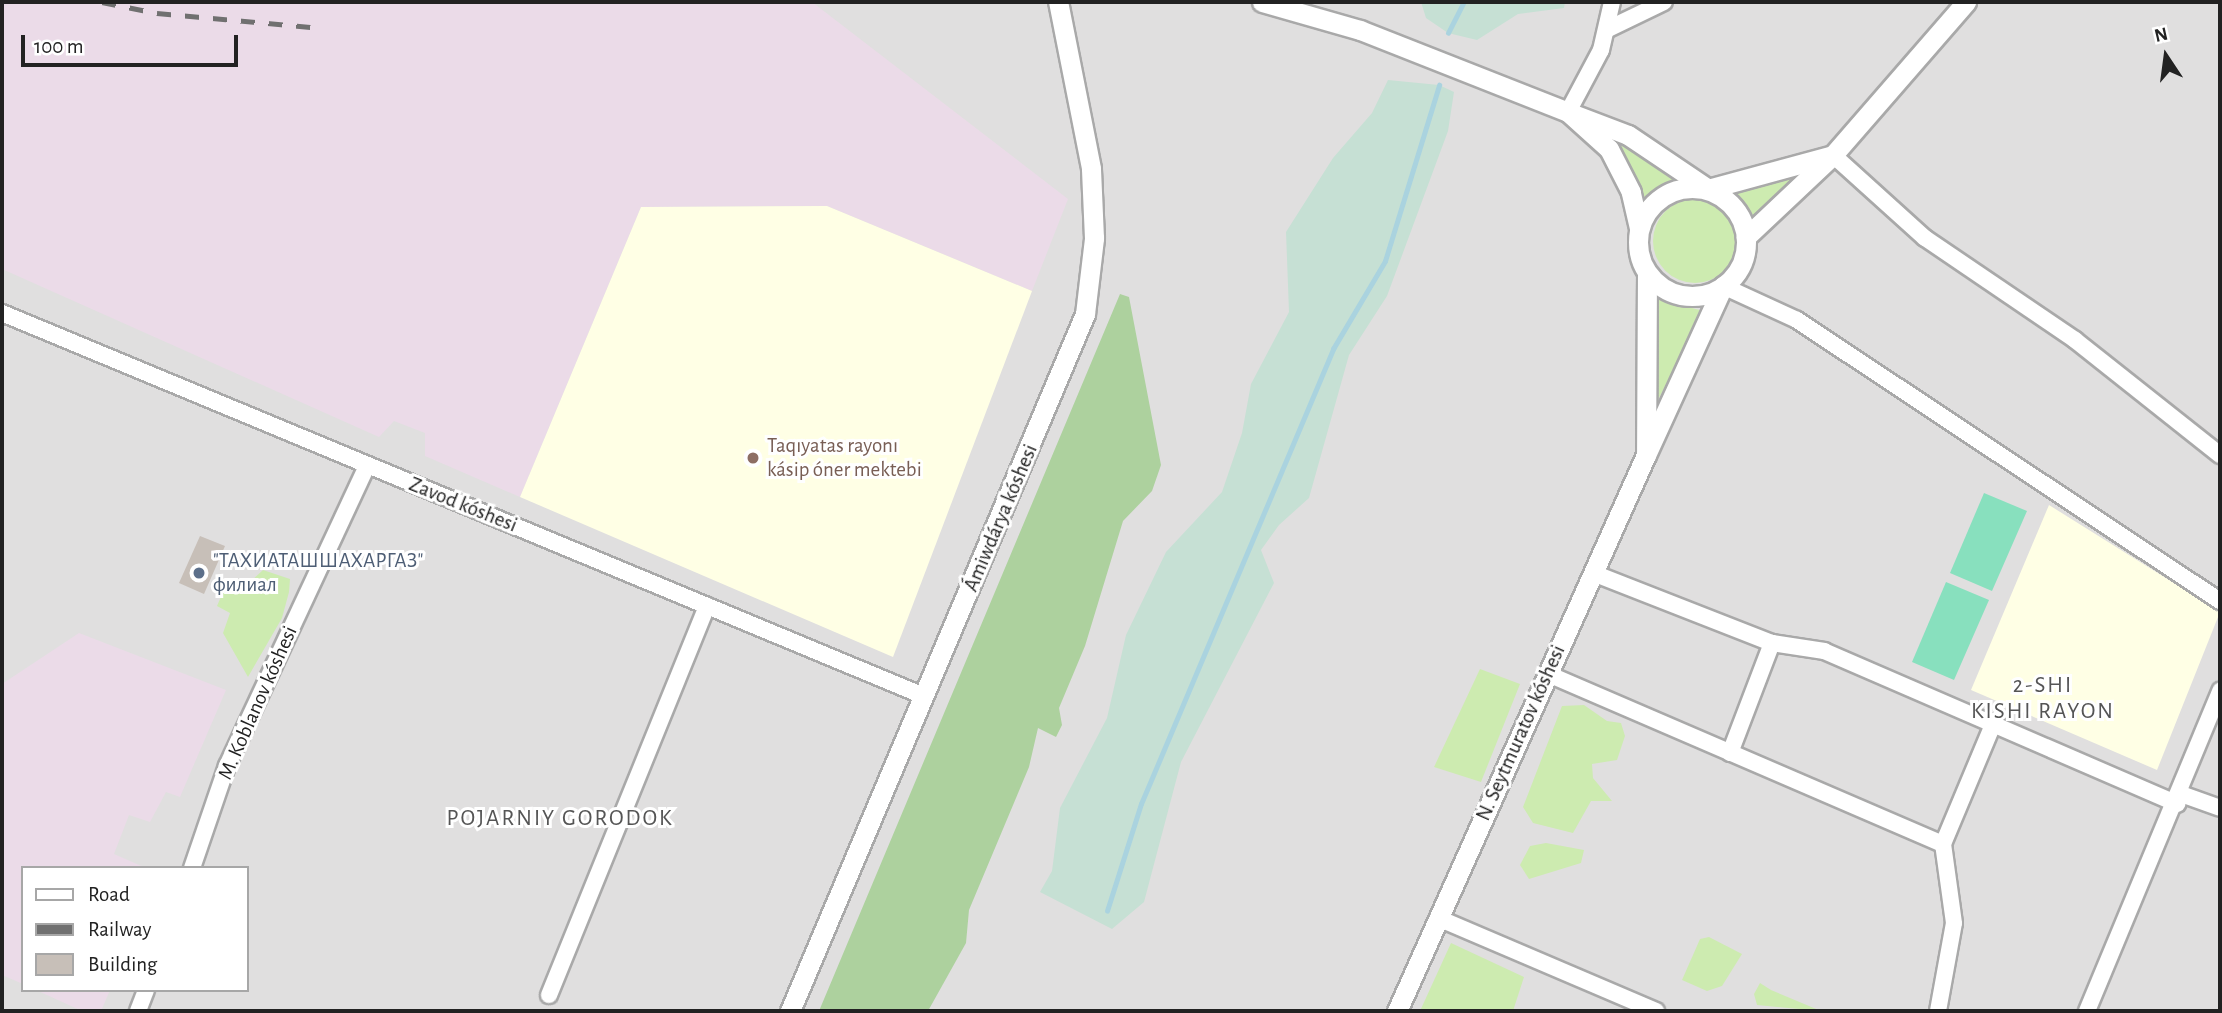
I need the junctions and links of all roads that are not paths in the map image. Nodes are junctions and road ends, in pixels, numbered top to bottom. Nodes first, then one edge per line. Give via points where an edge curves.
1 (1058, 2) edge
2 (1262, 2) edge
3 (1612, 2) edge
4 (1664, 2) edge
5 (1966, 2) edge
6 (1608, 29) junction
7 (1568, 112) junction
8 (1833, 155) junction
9 (1709, 190) junction
10 (1639, 228) junction
11 (1746, 237) junction
12 (1647, 273) junction
13 (1723, 286) junction
14 (2, 313) edge
15 (1646, 455) junction
16 (2220, 455) edge
17 (367, 466) junction
18 (1593, 573) junction
19 (2220, 601) edge
20 (707, 606) junction
21 (1772, 643) junction
22 (1548, 674) junction
23 (2220, 691) edge
24 (924, 696) junction
25 (1994, 722) junction
26 (1730, 753) junction
27 (2179, 799) junction
28 (2220, 808) edge
29 (1943, 844) junction
30 (193, 866) edge
31 (1438, 918) junction
32 (145, 992) edge
33 (549, 995) dead end
34 (138, 1011) edge
35 (790, 1011) edge
36 (1397, 1011) edge
37 (1656, 1011) edge
38 (1938, 1011) edge
39 (2087, 1011) edge

1 - 24 street, Ámiwdárya kóshesi via 1091,168 1094,238 1085,314
2 - 7 street via 1360,30
3 - 6 street
4 - 6 street
5 - 8 street
6 - 7 street
7 - 9 street via 1628,135
7 - 10 street via 1609,149 1631,192
8 - 9 street
8 - 11 street
8 - 16 street via 1925,238 2075,340
9 - 10 street via 1682,190 1658,199
9 - 11 street via 1734,208
10 - 12 street via 1638,251
11 - 13 street via 1741,265
12 - 13 street via 1674,294 1707,294
12 - 15 street
13 - 15 street, N. Seytmuratov kóshesi
13 - 19 street via 1797,320
14 - 17 street, Zavod kóshesi
15 - 18 street, N. Seytmuratov kóshesi
17 - 20 street, Zavod kóshesi
17 - 30 street, M. Koblanov kóshesi via 227,766
18 - 21 street
18 - 22 street, N. Seytmuratov kóshesi
20 - 24 street, Zavod kóshesi
20 - 33 street
21 - 25 street via 1824,651
21 - 26 street
22 - 26 street
22 - 31 street, N. Seytmuratov kóshesi
23 - 27 street
24 - 35 street, Ámiwdárya kóshesi
25 - 27 street
25 - 29 street
26 - 29 street
27 - 28 street
27 - 39 street
29 - 38 street via 1954,923
31 - 36 street, N. Seytmuratov kóshesi
31 - 37 street
32 - 34 street

